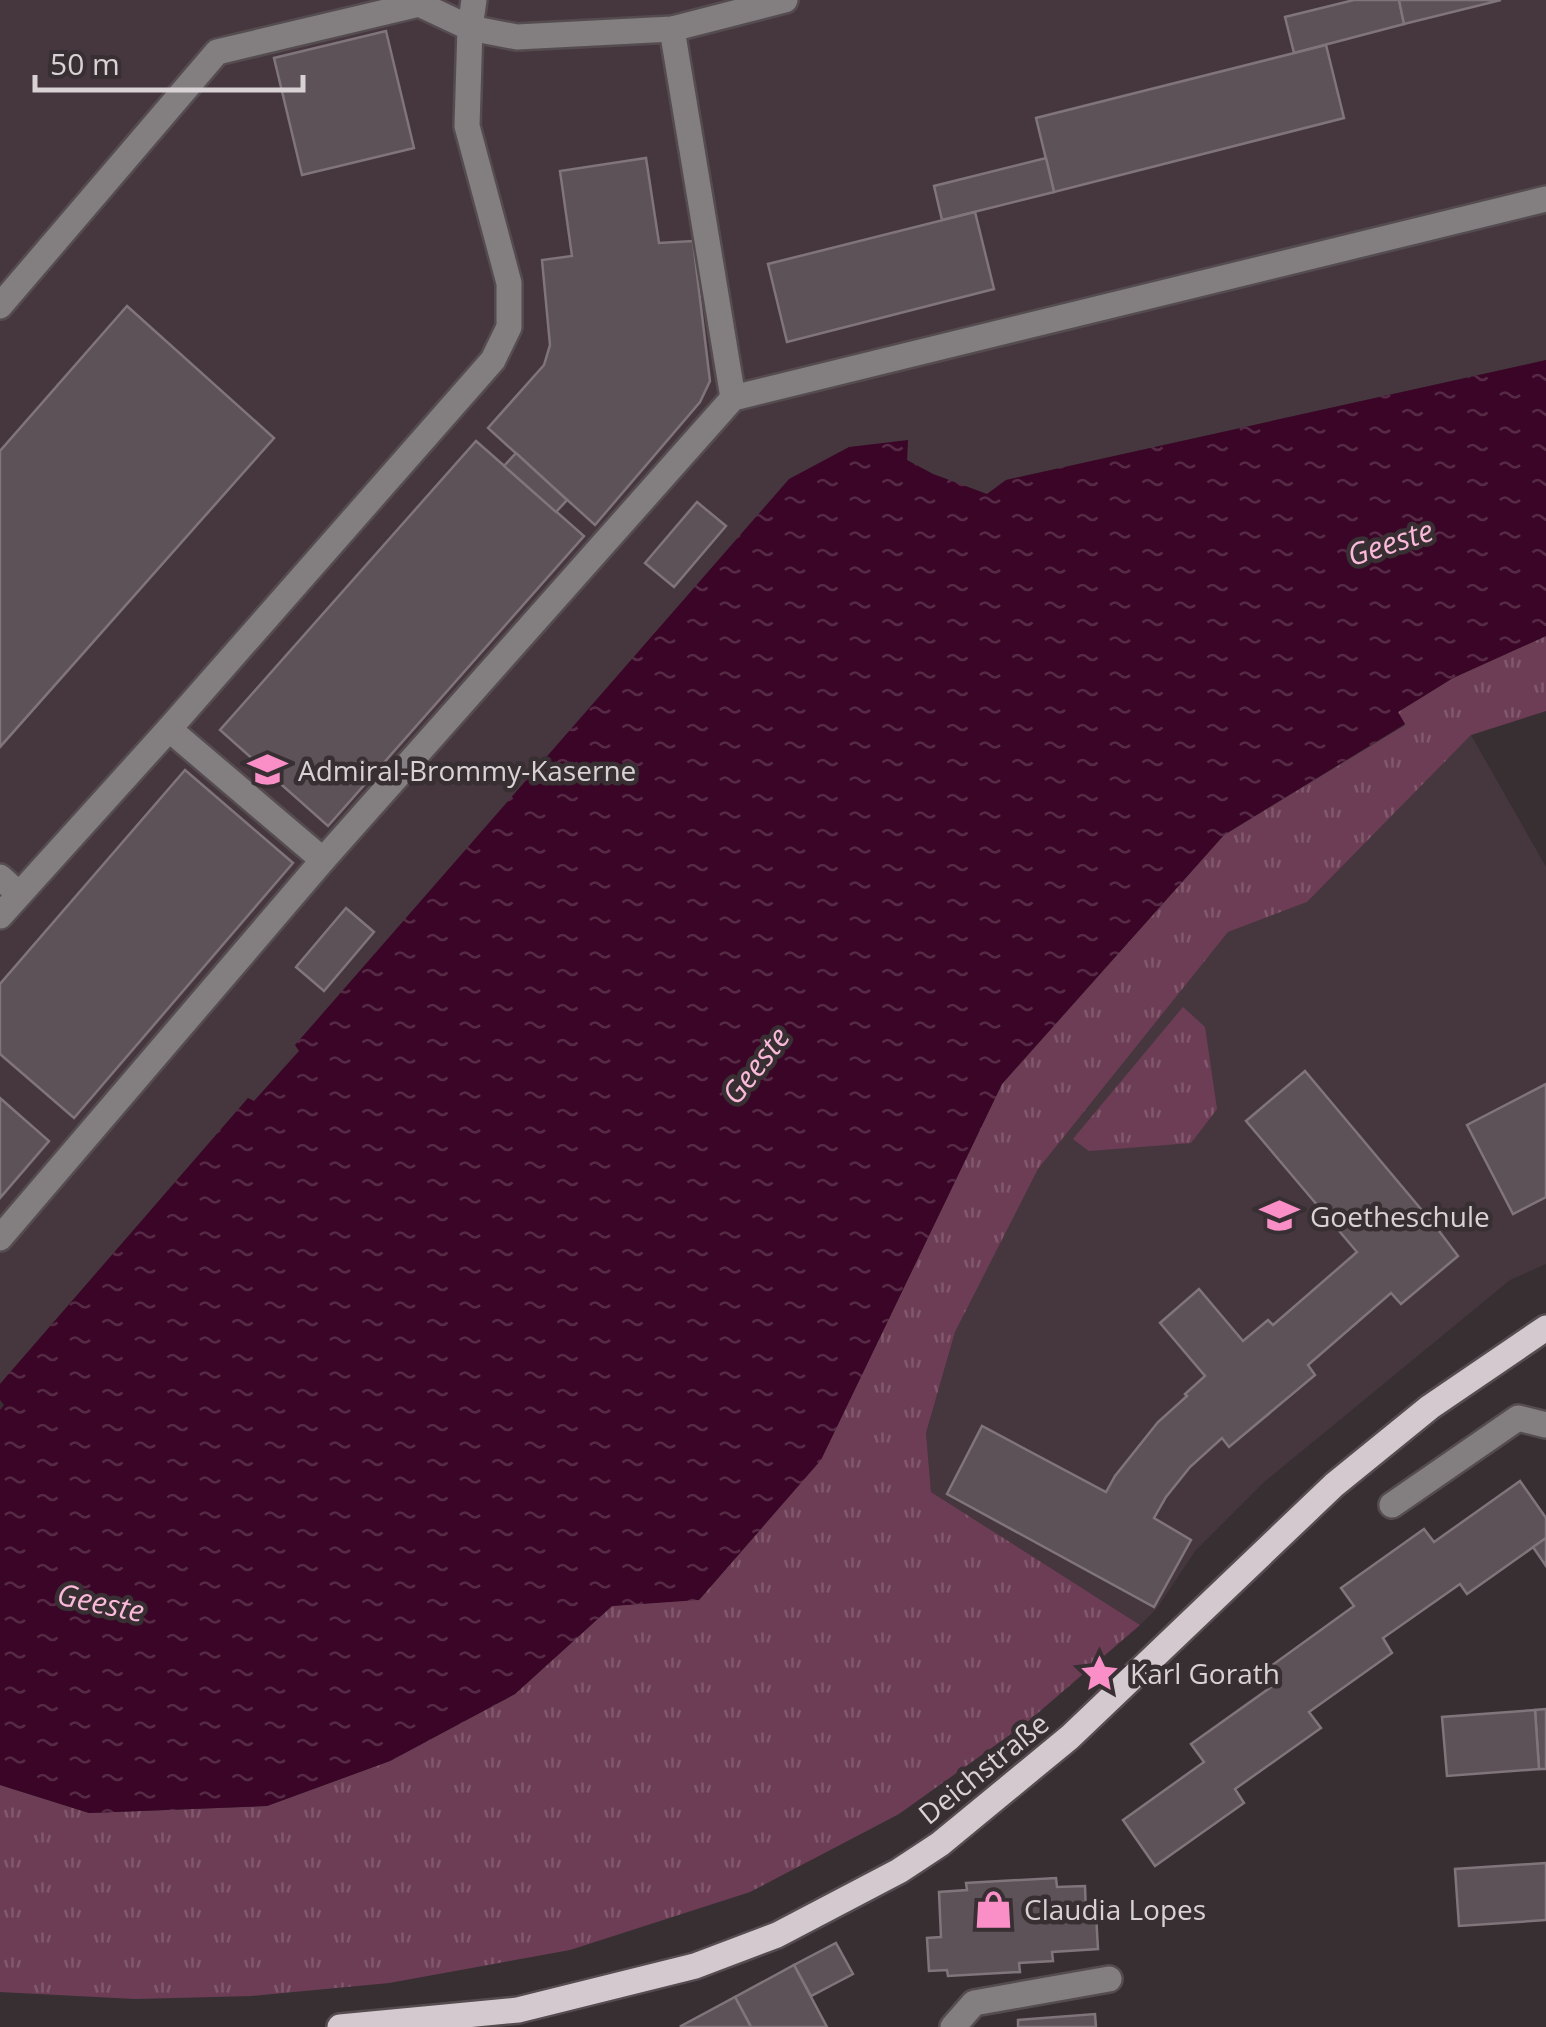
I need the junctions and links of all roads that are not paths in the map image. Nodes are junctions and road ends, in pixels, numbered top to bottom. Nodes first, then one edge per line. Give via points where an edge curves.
1 (474, 0) edge
2 (784, 0) edge
3 (470, 28) junction
4 (672, 30) junction
5 (1546, 199) edge
6 (0, 306) edge
7 (734, 398) junction
8 (169, 729) junction
9 (323, 860) junction
10 (10, 885) edge
11 (0, 916) edge
12 (0, 1238) edge
13 (1546, 1328) edge
14 (1546, 1425) edge
15 (1392, 1505) dead end
16 (1109, 1979) dead end
17 (340, 2027) edge
18 (953, 2027) edge

1 - 3 street
2 - 4 street
3 - 4 street via 517,37
3 - 6 street via 419,4 217,52
3 - 8 street via 467,126 509,283 509,327 493,360
4 - 7 street
5 - 7 street
7 - 9 street
8 - 9 street
8 - 10 street
9 - 12 street
10 - 11 street
13 - 17 main road, Deichstraße via 1430,1407 1334,1486 1070,1737 899,1870 777,1935 695,1966 518,2010
14 - 15 street via 1518,1418
16 - 18 street via 974,2003

